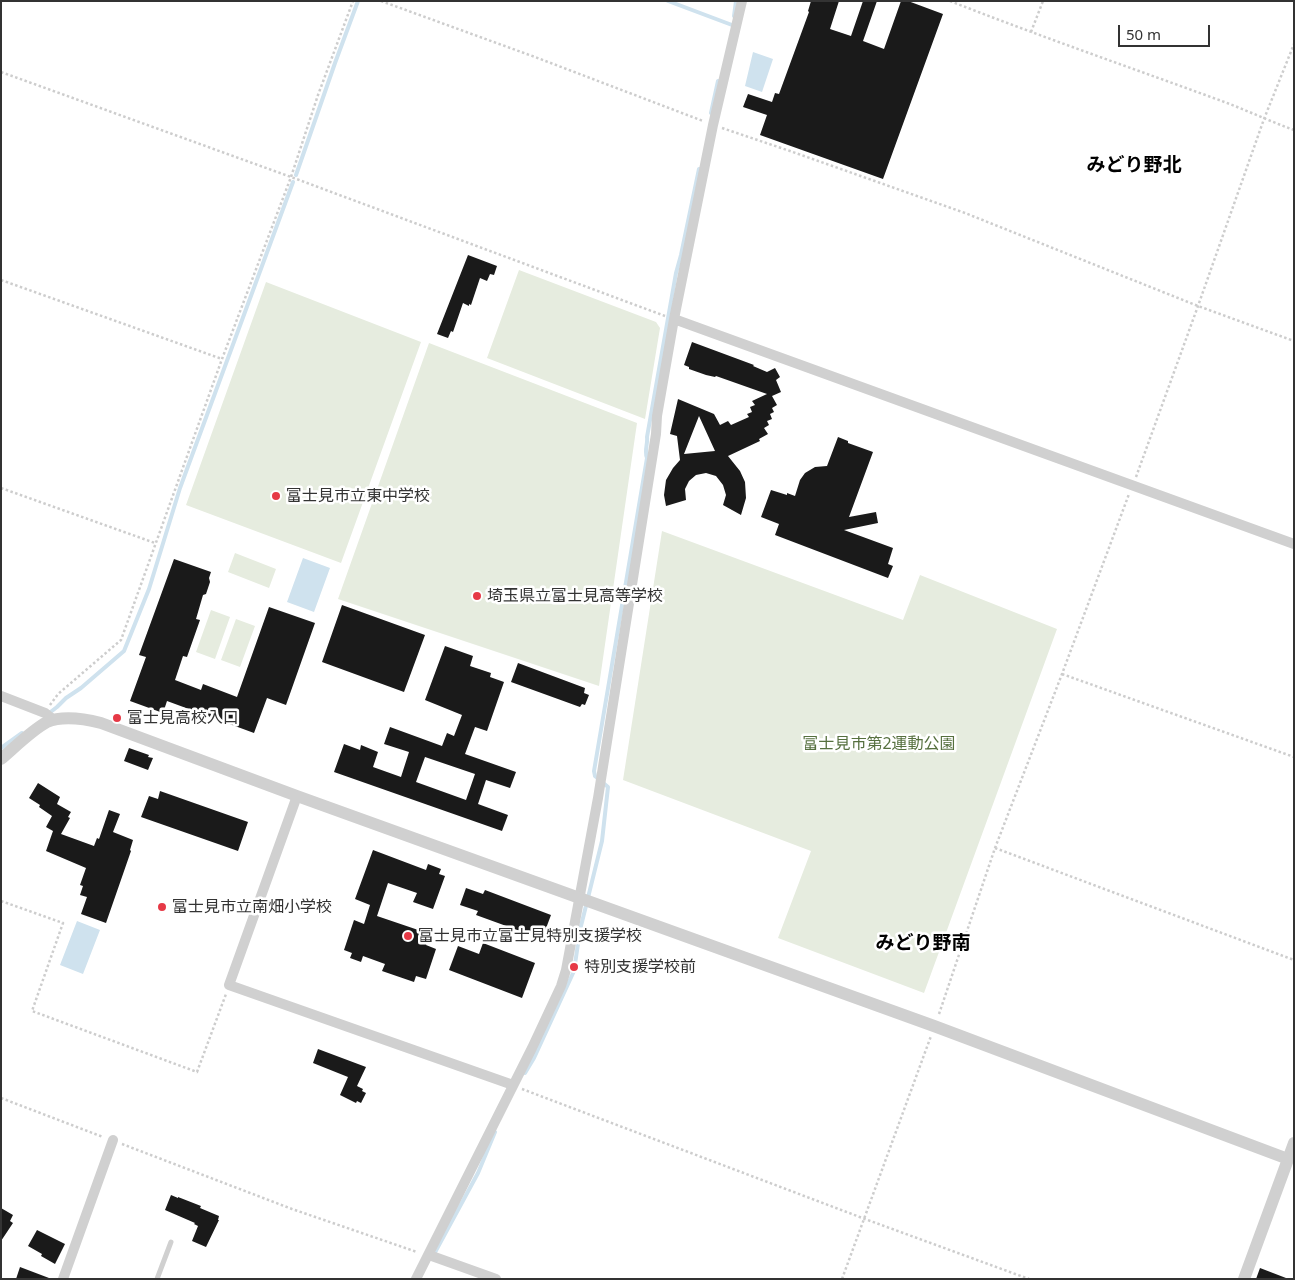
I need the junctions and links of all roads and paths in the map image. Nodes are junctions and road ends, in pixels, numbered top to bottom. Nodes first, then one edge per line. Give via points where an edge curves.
1 (353, 1) edge
2 (381, 1) edge
3 (742, 1) edge
4 (950, 1) edge
5 (1043, 1) edge
6 (1031, 32) junction
7 (1294, 44) edge
8 (1, 72) edge
9 (1264, 119) junction
10 (713, 125) junction
11 (1294, 130) edge
12 (291, 177) junction
13 (1, 280) edge
14 (1198, 306) junction
15 (674, 320) junction
16 (1294, 341) edge
17 (222, 360) junction
18 (1133, 485) junction
19 (1, 488) edge
20 (155, 543) junction
21 (1294, 544) edge
22 (1062, 674) junction
23 (1, 696) edge
24 (50, 716) junction
25 (1294, 757) edge
26 (1, 759) edge
27 (297, 796) junction
28 (994, 848) junction
29 (579, 898) junction
30 (1, 901) edge
31 (1294, 960) edge
32 (229, 985) junction
33 (934, 1026) junction
34 (513, 1085) junction
35 (1, 1098) edge
36 (113, 1140) junction
37 (1294, 1143) edge
38 (1291, 1160) edge
39 (865, 1219) junction
40 (171, 1242) dead end
41 (429, 1256) junction
42 (63, 1279) edge
43 (157, 1279) edge
44 (416, 1279) edge
45 (496, 1279) edge
46 (842, 1279) edge
47 (1028, 1279) edge
48 (1244, 1279) edge

1 - 12 path
2 - 10 path
3 - 10 street
4 - 6 path
5 - 6 path
6 - 9 path
7 - 9 path
8 - 12 path
9 - 11 path
9 - 14 path
10 - 14 path via 965,213
10 - 15 street
12 - 15 path
12 - 17 path
13 - 17 path
14 - 16 path
14 - 18 path
15 - 18 street
15 - 29 street
17 - 20 path
18 - 21 street
18 - 22 path
19 - 20 path
20 - 24 path via 121,640 58,694
22 - 25 path
22 - 28 path
23 - 24 street
24 - 26 street via 46,723
24 - 27 street via 85,718 101,723
27 - 29 street
27 - 32 street
28 - 31 path
28 - 33 path
29 - 33 street
29 - 34 street via 561,986
30 - 32 path via 63,923 32,1011 197,1072
32 - 34 street
33 - 38 street
33 - 39 path
34 - 39 path
34 - 41 street
35 - 36 path
36 - 41 path via 292,1209
36 - 42 street
37 - 38 street
38 - 48 street
39 - 46 path
39 - 47 path
40 - 43 lane
41 - 44 street
41 - 45 street

